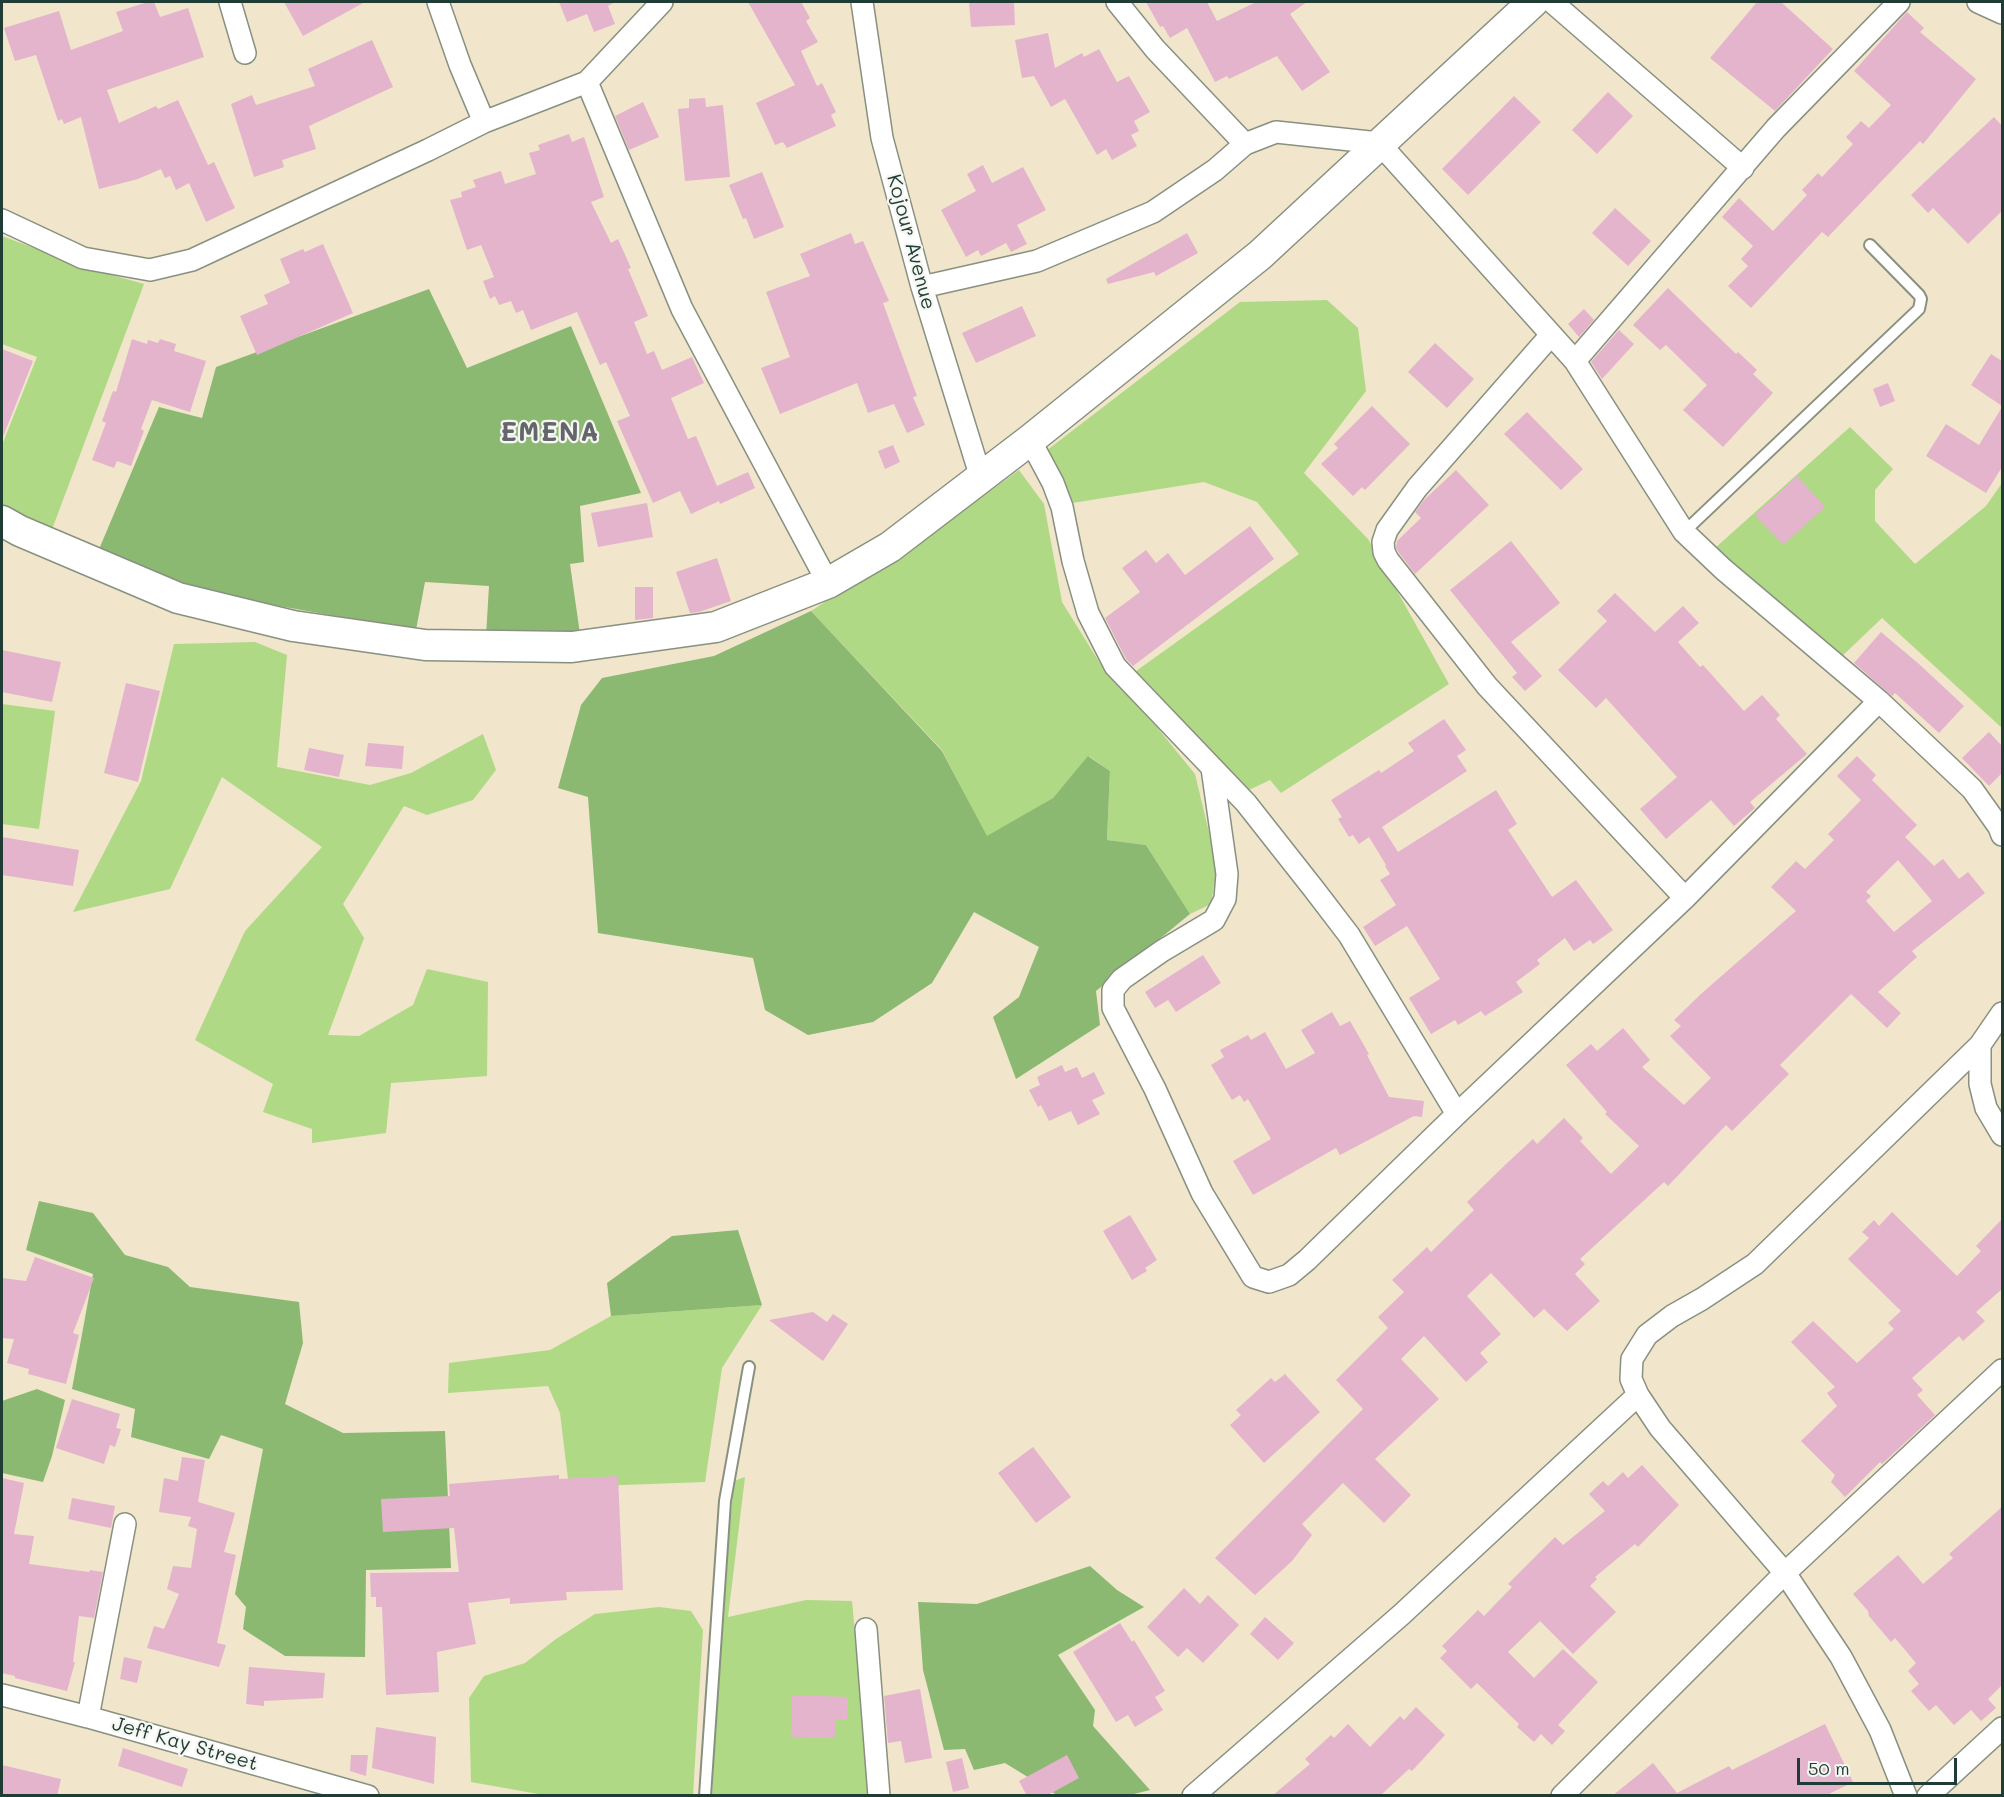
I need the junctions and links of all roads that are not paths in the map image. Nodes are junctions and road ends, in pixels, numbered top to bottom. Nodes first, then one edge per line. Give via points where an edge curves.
1 (230, 2) edge
2 (438, 2) edge
3 (662, 2) edge
4 (862, 2) edge
5 (1117, 2) edge
6 (1552, 2) edge
7 (1899, 2) edge
8 (1978, 2) edge
9 (1523, 5) edge
10 (2002, 14) edge
11 (245, 53) dead end
12 (586, 82) junction
13 (484, 122) junction
14 (1379, 143) junction
15 (1245, 144) junction
16 (1743, 168) junction
17 (2, 220) edge
18 (1870, 245) dead end
19 (922, 287) junction
20 (1551, 335) junction
21 (1575, 361) junction
22 (1030, 440) junction
23 (981, 478) junction
24 (2, 521) edge
25 (1684, 532) junction
26 (828, 583) junction
27 (1879, 701) junction
28 (1212, 768) junction
29 (2002, 835) edge
30 (1685, 898) junction
31 (2002, 1013) edge
32 (1980, 1045) junction
33 (1457, 1114) junction
34 (2002, 1135) edge
35 (749, 1367) dead end
36 (2002, 1370) edge
37 (1638, 1395) junction
38 (125, 1524) dead end
39 (1785, 1573) junction
40 (866, 1629) dead end
41 (2, 1695) edge
42 (88, 1717) junction
43 (2002, 1728) edge
44 (368, 1796) edge
45 (705, 1796) edge
46 (879, 1796) edge
47 (1193, 1796) edge
48 (1562, 1796) edge
49 (1906, 1796) edge
50 (1928, 1796) edge

1 - 11 street
2 - 13 street
3 - 12 street
4 - 19 street, Kojour Avenue via 882,138
5 - 15 street via 1155,49
6 - 16 street
7 - 16 street via 1776,128
8 - 10 street
9 - 14 street
12 - 13 street
12 - 26 street via 682,309
13 - 17 street via 192,260 150,270 83,258
14 - 15 street via 1276,132
14 - 20 street
14 - 22 street via 1260,255
15 - 19 street via 1215,170 1153,212 1037,261
16 - 21 street
18 - 25 lane via 1919,295 1919,309
19 - 23 street, Kojour Avenue
20 - 21 street
20 - 30 street via 1417,488 1387,530 1384,552 1487,686
21 - 25 street
22 - 23 street
22 - 28 street via 1062,507 1088,613 1115,666
23 - 26 street via 890,547
24 - 26 street via 178,598 293,626 426,645 572,647 716,627
25 - 27 street via 1722,569
27 - 29 street via 1972,789
27 - 30 street
28 - 33 street via 1246,803 1348,935
28 - 33 street via 1227,874 1225,899 1214,920 1122,980 1113,990 1113,1008 1202,1193 1253,1277 1269,1282 1289,1275
30 - 33 street
31 - 32 street
32 - 34 street via 1980,1084 1986,1108
32 - 37 street via 1755,1264 1647,1335 1632,1359 1631,1379
35 - 45 lane via 725,1502
36 - 39 street
37 - 39 street via 1660,1428
37 - 47 street via 1401,1616
38 - 42 street
39 - 48 street
39 - 49 street via 1846,1667 1880,1730
40 - 46 street
41 - 42 street, Jeff Kay Street
42 - 44 street, Jeff Kay Street
43 - 50 street

